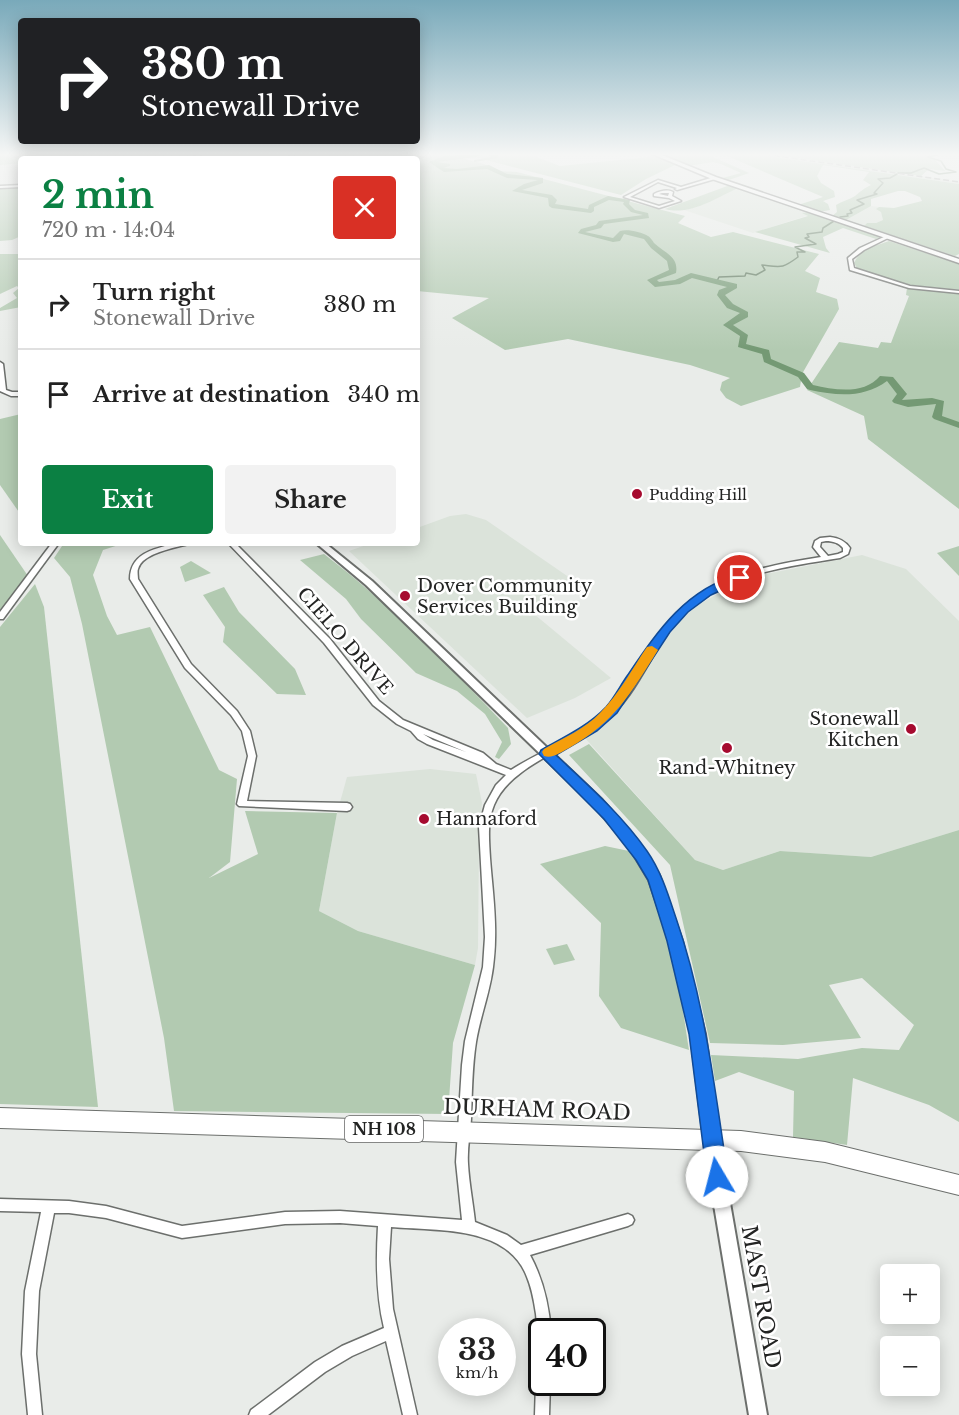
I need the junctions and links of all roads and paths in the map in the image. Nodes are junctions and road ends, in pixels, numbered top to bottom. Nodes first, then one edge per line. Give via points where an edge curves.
1 (835, 219) edge
2 (888, 237) junction
3 (959, 261) edge
4 (959, 292) edge
5 (0, 364) edge
6 (18, 394) edge
7 (54, 546) edge
8 (175, 546) edge
9 (234, 546) edge
10 (324, 546) edge
11 (826, 558) dead end
12 (0, 617) edge
13 (546, 754) junction
14 (510, 773) junction
15 (347, 807) dead end
16 (0, 1118) edge
17 (464, 1132) junction
18 (712, 1140) junction
19 (959, 1185) edge
20 (0, 1205) edge
21 (49, 1206) junction
22 (385, 1220) junction
23 (628, 1220) dead end
24 (469, 1227) junction
25 (519, 1252) junction
26 (542, 1318) edge
27 (391, 1332) junction
28 (543, 1396) edge
29 (35, 1415) edge
30 (256, 1415) edge
31 (410, 1415) edge
32 (542, 1415) edge
33 (758, 1415) edge

1 - 2 main road
2 - 3 main road
2 - 4 street via 851,257 852,269 909,287
5 - 6 street via 3,391
7 - 12 street
8 - 15 street via 142,559 133,570 134,579 188,666 234,713 246,731 252,756 242,804
9 - 14 street, CIELO DRIVE via 327,641 391,716 430,742
10 - 13 street, MAST ROAD via 377,591
11 - 13 street via 759,571 695,600 665,629 604,718
13 - 14 street
13 - 18 street, MAST ROAD via 616,823 655,879 691,1005
14 - 17 street via 491,798 485,819 489,954 471,1041
16 - 17 main road, DURHAM ROAD / NH 108
17 - 18 main road, DURHAM ROAD / NH 108
17 - 24 street via 462,1162
18 - 19 main road, DURHAM ROAD / NH 108 via 825,1152
18 - 33 street, MAST ROAD
20 - 21 street
21 - 22 street via 106,1212 182,1232 285,1218
21 - 29 street via 32,1291 29,1354
22 - 24 street
22 - 27 street via 385,1294
23 - 25 street
24 - 25 street via 490,1234
25 - 26 street via 538,1289
27 - 30 street via 320,1367
27 - 31 street
28 - 32 street

